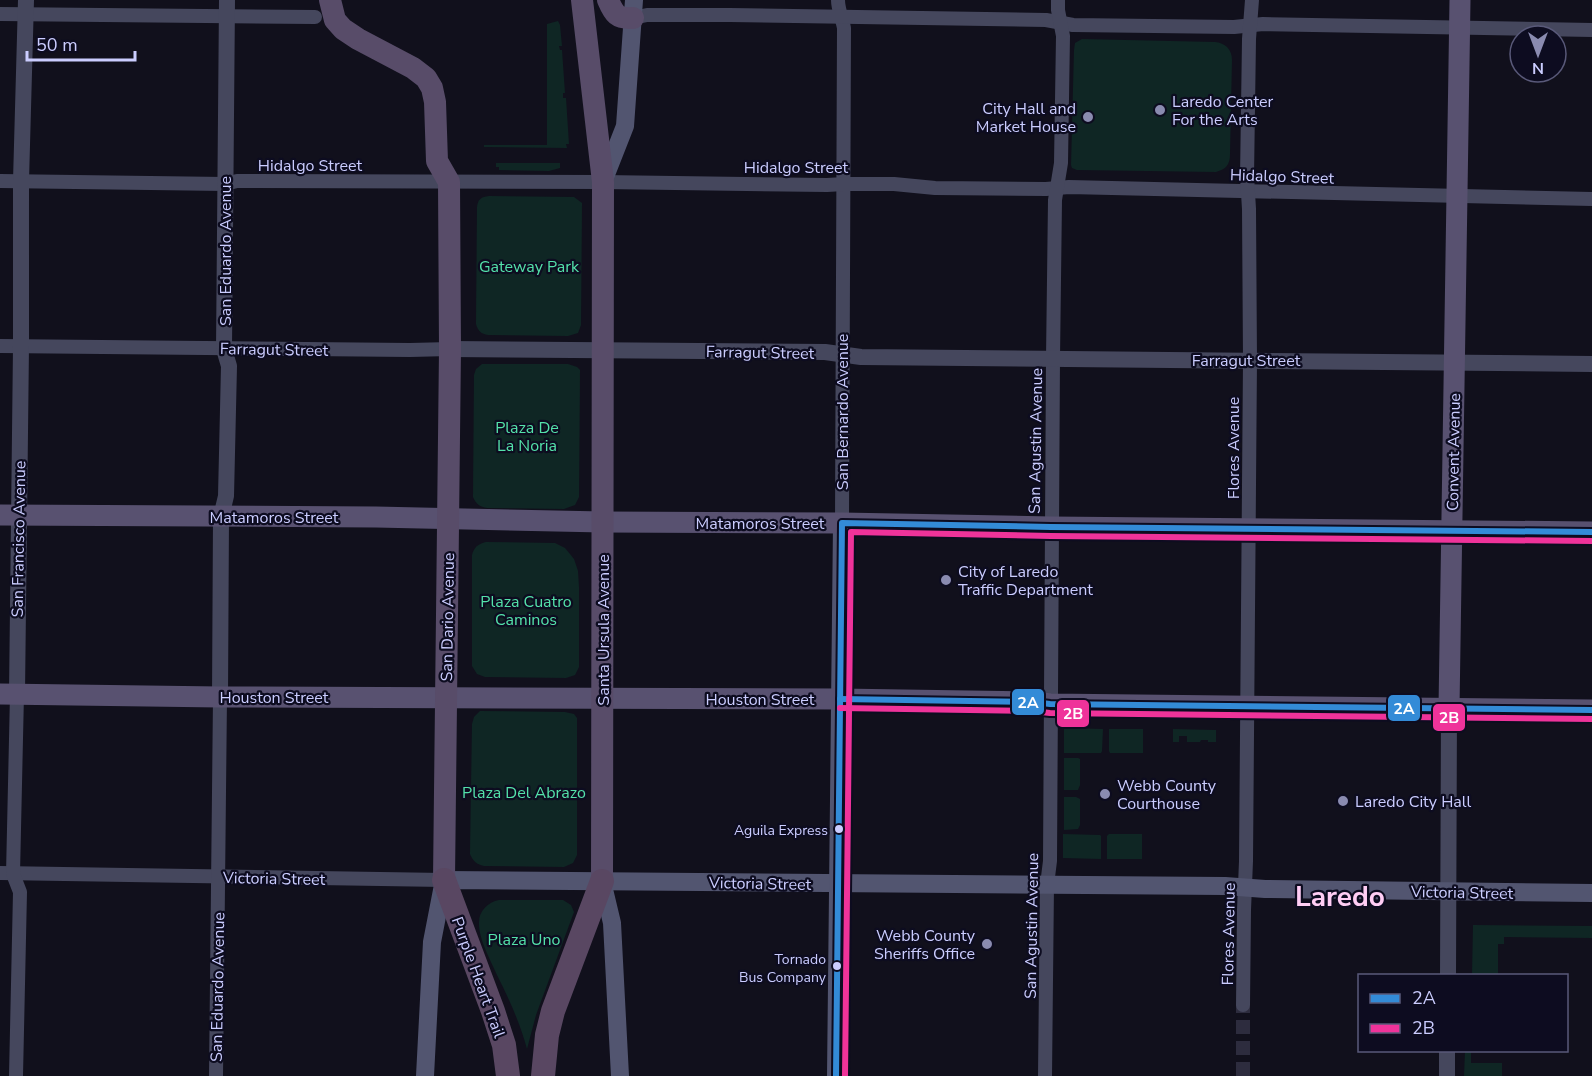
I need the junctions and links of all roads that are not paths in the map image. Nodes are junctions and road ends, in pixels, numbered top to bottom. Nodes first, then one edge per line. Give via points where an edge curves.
1 (572, 0) edge
2 (585, 0) edge
3 (608, 0) edge
4 (838, 0) edge
5 (1058, 0) edge
6 (1252, 0) edge
7 (1460, 0) edge
8 (26, 7) edge
9 (227, 8) edge
10 (322, 8) edge
11 (633, 9) edge
12 (0, 14) edge
13 (842, 16) junction
14 (1060, 22) junction
15 (583, 23) junction
16 (1251, 24) junction
17 (1460, 27) junction
18 (1592, 30) edge
19 (0, 181) edge
20 (21, 181) junction
21 (449, 182) junction
22 (603, 183) junction
23 (225, 184) junction
24 (844, 184) junction
25 (1058, 188) junction
26 (1248, 192) junction
27 (1457, 196) junction
28 (1592, 198) edge
29 (0, 346) edge
30 (21, 346) junction
31 (224, 349) junction
32 (450, 350) junction
33 (604, 350) junction
34 (843, 355) junction
35 (1053, 359) junction
36 (1250, 360) junction
37 (1455, 362) junction
38 (1592, 364) edge
39 (9, 516) edge
40 (221, 517) junction
41 (448, 518) junction
42 (603, 522) junction
43 (842, 523) junction
44 (1051, 527) junction
45 (1249, 529) junction
46 (1452, 530) junction
47 (1592, 532) edge
48 (8, 694) edge
49 (220, 697) junction
50 (447, 698) junction
51 (603, 698) junction
52 (840, 699) junction
53 (1050, 704) junction
54 (1248, 705) junction
55 (1449, 708) junction
56 (1592, 710) edge
57 (6, 873) edge
58 (219, 877) junction
59 (444, 879) junction
60 (602, 881) junction
61 (838, 884) junction
62 (1047, 885) junction
63 (1245, 888) junction
64 (1448, 892) junction
65 (1592, 893) edge
66 (1448, 974) edge
67 (1243, 1005) tunnel mouth
68 (1448, 1052) edge
69 (16, 1076) edge
70 (216, 1076) edge
71 (425, 1076) edge
72 (508, 1076) edge
73 (543, 1076) edge
74 (620, 1076) edge
75 (836, 1076) edge
76 (1045, 1076) edge
77 (1447, 1076) edge

1 - 15 highway
2 - 15 highway
3 - 11 highway via 622,19
4 - 13 street, San Bernardo Avenue
5 - 14 street, San Agustin Avenue
6 - 16 street, Flores Avenue
7 - 17 main road, Convent Avenue
8 - 9 street
8 - 12 street
8 - 20 street, San Francisco Avenue
9 - 10 street
9 - 23 street, San Eduardo Avenue
10 - 21 highway, San Dario Avenue via 343,29 426,78 435,102 437,161
11 - 13 street via 646,15
11 - 22 main road, Santa Ursula Avenue via 625,126
13 - 14 street
13 - 24 street, San Bernardo Avenue
14 - 16 street via 1096,26
14 - 25 street, San Agustin Avenue via 1063,36
15 - 22 highway, Santa Ursula Avenue
16 - 17 street
16 - 26 street, Flores Avenue
17 - 18 street
17 - 27 main road, Convent Avenue
19 - 20 street, Hidalgo Street
20 - 23 street, Hidalgo Street
20 - 30 street, San Francisco Avenue
21 - 22 street, Hidalgo Street
21 - 23 street, Hidalgo Street
21 - 32 highway, San Dario Avenue
22 - 24 street, Hidalgo Street
22 - 33 highway, Santa Ursula Avenue
23 - 31 street, San Eduardo Avenue
24 - 25 street, Hidalgo Street
24 - 34 street, San Bernardo Avenue
25 - 26 street, Hidalgo Street
25 - 35 street, San Agustin Avenue
26 - 27 street, Hidalgo Street
26 - 36 street, Flores Avenue
27 - 28 street, Hidalgo Street
27 - 37 main road, Convent Avenue
29 - 30 street, Farragut Street
30 - 31 street, Farragut Street
30 - 39 street, San Francisco Avenue
31 - 32 street, Farragut Street
31 - 40 street, San Eduardo Avenue via 230,366 226,496
32 - 33 street, Farragut Street
32 - 41 highway, San Dario Avenue
33 - 34 street, Farragut Street
33 - 42 highway, Santa Ursula Avenue
34 - 35 street, Farragut Street
34 - 43 street, San Bernardo Avenue
35 - 36 street, Farragut Street
35 - 44 street, San Agustin Avenue
36 - 37 street, Farragut Street
36 - 45 street, Flores Avenue
37 - 38 street, Farragut Street
37 - 46 main road, Convent Avenue
39 - 40 main road, Matamoros Street
39 - 48 street, San Francisco Avenue
40 - 41 main road, Matamoros Street
40 - 49 street, San Eduardo Avenue
41 - 42 main road, Matamoros Street
41 - 50 highway, San Dario Avenue
42 - 43 main road, Matamoros Street
42 - 51 highway, Santa Ursula Avenue
43 - 44 main road, Matamoros Street
43 - 52 main road, San Bernardo Avenue
44 - 45 main road, Matamoros Street
44 - 53 street, San Agustin Avenue
45 - 46 main road, Matamoros Street
45 - 54 street, Flores Avenue
46 - 47 main road, Matamoros Street
46 - 55 main road, Convent Avenue
48 - 49 main road, Houston Street
48 - 57 street, San Francisco Avenue
49 - 50 main road, Houston Street
49 - 58 street, San Eduardo Avenue
50 - 51 main road, Houston Street
50 - 59 highway, San Dario Avenue
51 - 52 main road, Houston Street
51 - 60 highway, Santa Ursula Avenue
52 - 53 main road, Houston Street
52 - 61 main road, San Bernardo Avenue
53 - 54 main road, Houston Street
53 - 62 street, San Agustin Avenue
54 - 55 main road, Houston Street
54 - 63 street, Flores Avenue
55 - 56 main road, Houston Street
55 - 64 street, Convent Avenue
57 - 58 street, Victoria Street
57 - 69 street, San Francisco Avenue via 20,892
58 - 59 street, Victoria Street
58 - 70 street, San Eduardo Avenue
59 - 60 main road, Victoria Street
59 - 71 main road, San Dario Avenue via 432,942
59 - 72 highway, Purple Heart Trail via 493,1011 504,1045
60 - 61 main road, Victoria Street
60 - 73 highway via 553,1011
60 - 74 main road, Santa Ursula Avenue via 612,923
61 - 62 main road, Victoria Street
61 - 75 main road, San Bernardo Avenue
62 - 63 main road, Victoria Street
62 - 76 street, San Agustin Avenue
63 - 64 main road, Victoria Street
63 - 67 street, Flores Avenue
64 - 65 main road, Victoria Street
64 - 66 street, Convent Avenue
68 - 77 street

